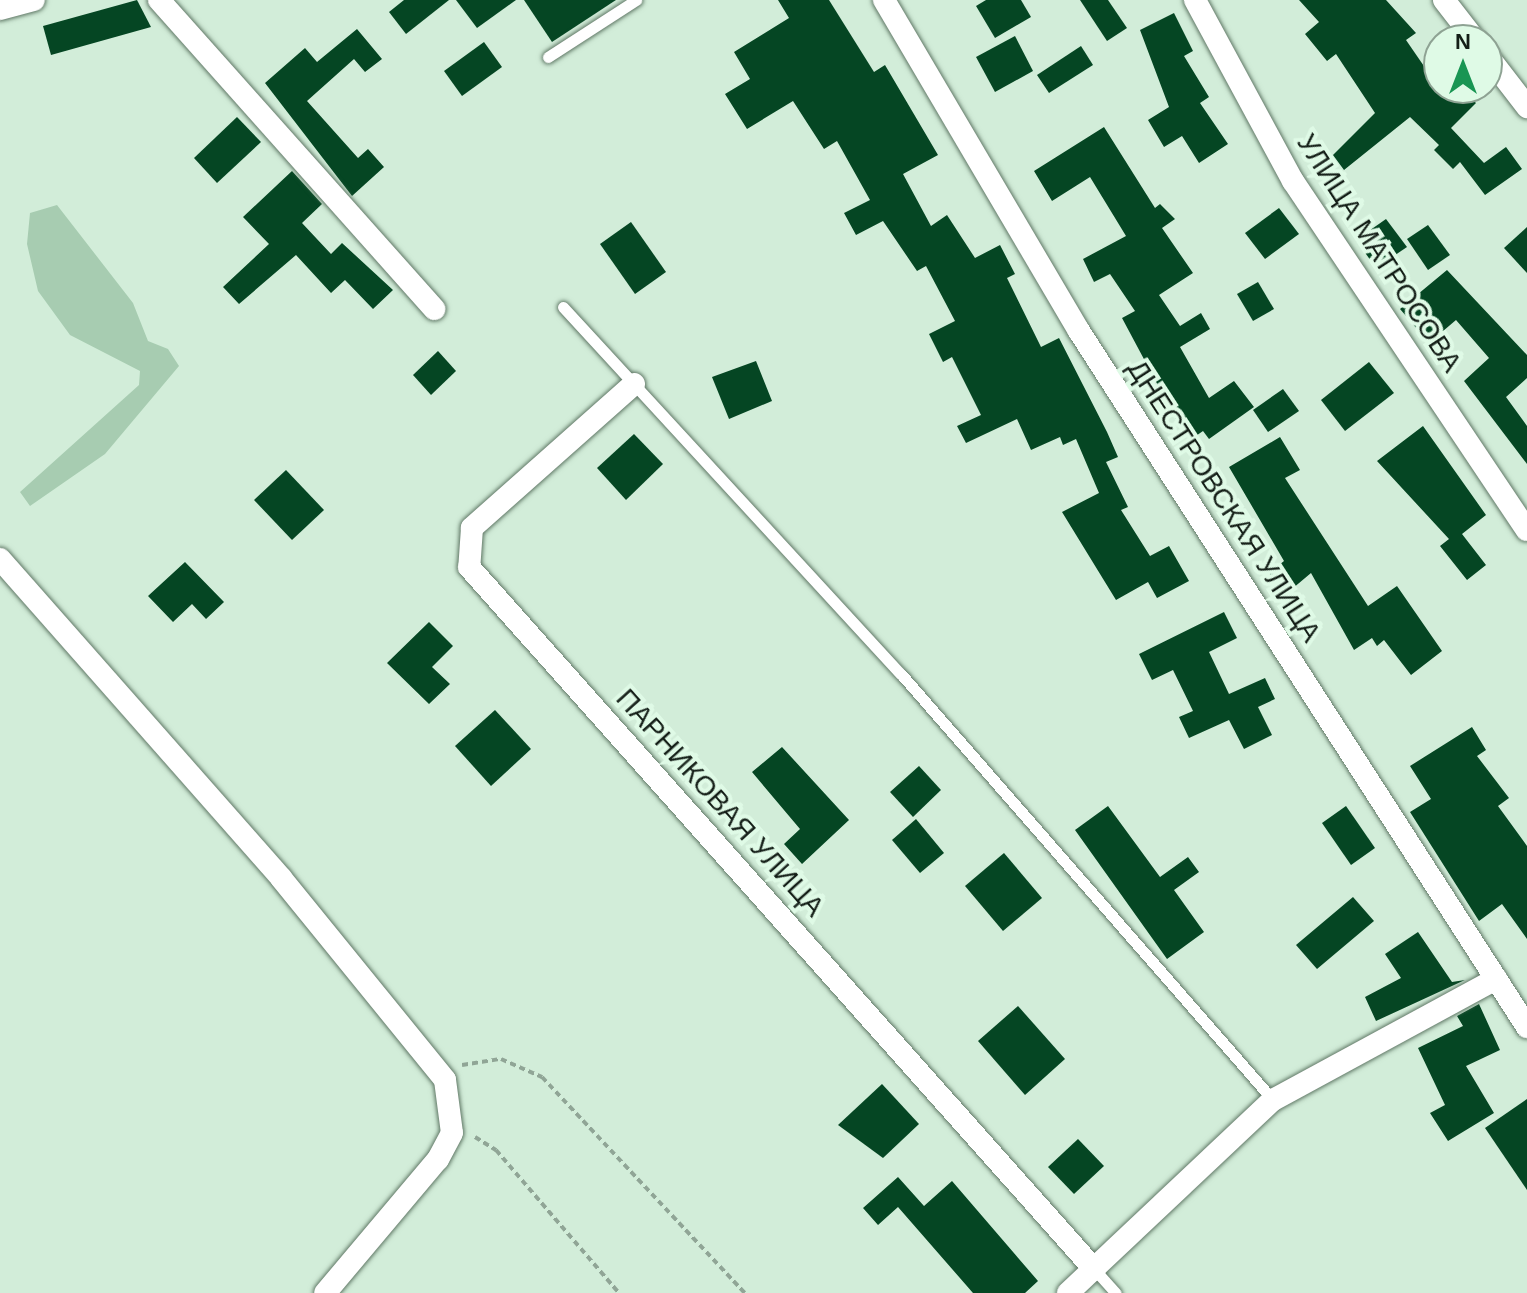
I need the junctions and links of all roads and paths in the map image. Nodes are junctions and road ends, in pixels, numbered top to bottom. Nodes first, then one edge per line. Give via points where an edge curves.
1 (34, 0) edge
2 (159, 0) edge
3 (636, 0) edge
4 (884, 0) edge
5 (1195, 0) edge
6 (1444, 0) edge
7 (0, 9) edge
8 (1463, 24) edge
9 (548, 57) dead end
10 (1503, 76) edge
11 (1527, 107) edge
12 (563, 307) dead end
13 (434, 309) dead end
14 (634, 384) junction
15 (1527, 530) edge
16 (0, 559) edge
17 (1496, 979) junction
18 (1527, 1027) edge
19 (445, 1080) junction
20 (1273, 1100) junction
21 (452, 1133) junction
22 (1095, 1270) junction
23 (325, 1293) edge
24 (619, 1293) edge
25 (745, 1293) edge
26 (1068, 1293) edge
27 (1116, 1293) edge

1 - 7 street
2 - 13 street
3 - 9 lane
4 - 17 street, ДНЕСТРОВСКАЯ УЛИЦА via 1079,331
5 - 15 street, УЛИЦА МАТРОСОВА via 1293,181
6 - 8 street
10 - 11 street
12 - 14 lane
14 - 20 lane
14 - 22 street, ПАРНИКОВАЯ УЛИЦА via 472,528 469,567
16 - 19 street via 281,878
17 - 18 street, ДНЕСТРОВСКАЯ УЛИЦА
17 - 20 street
19 - 21 street
19 - 25 path via 477,1060 501,1059 542,1077
20 - 22 street
21 - 23 street
21 - 24 path via 496,1150
22 - 26 street
22 - 27 lane

